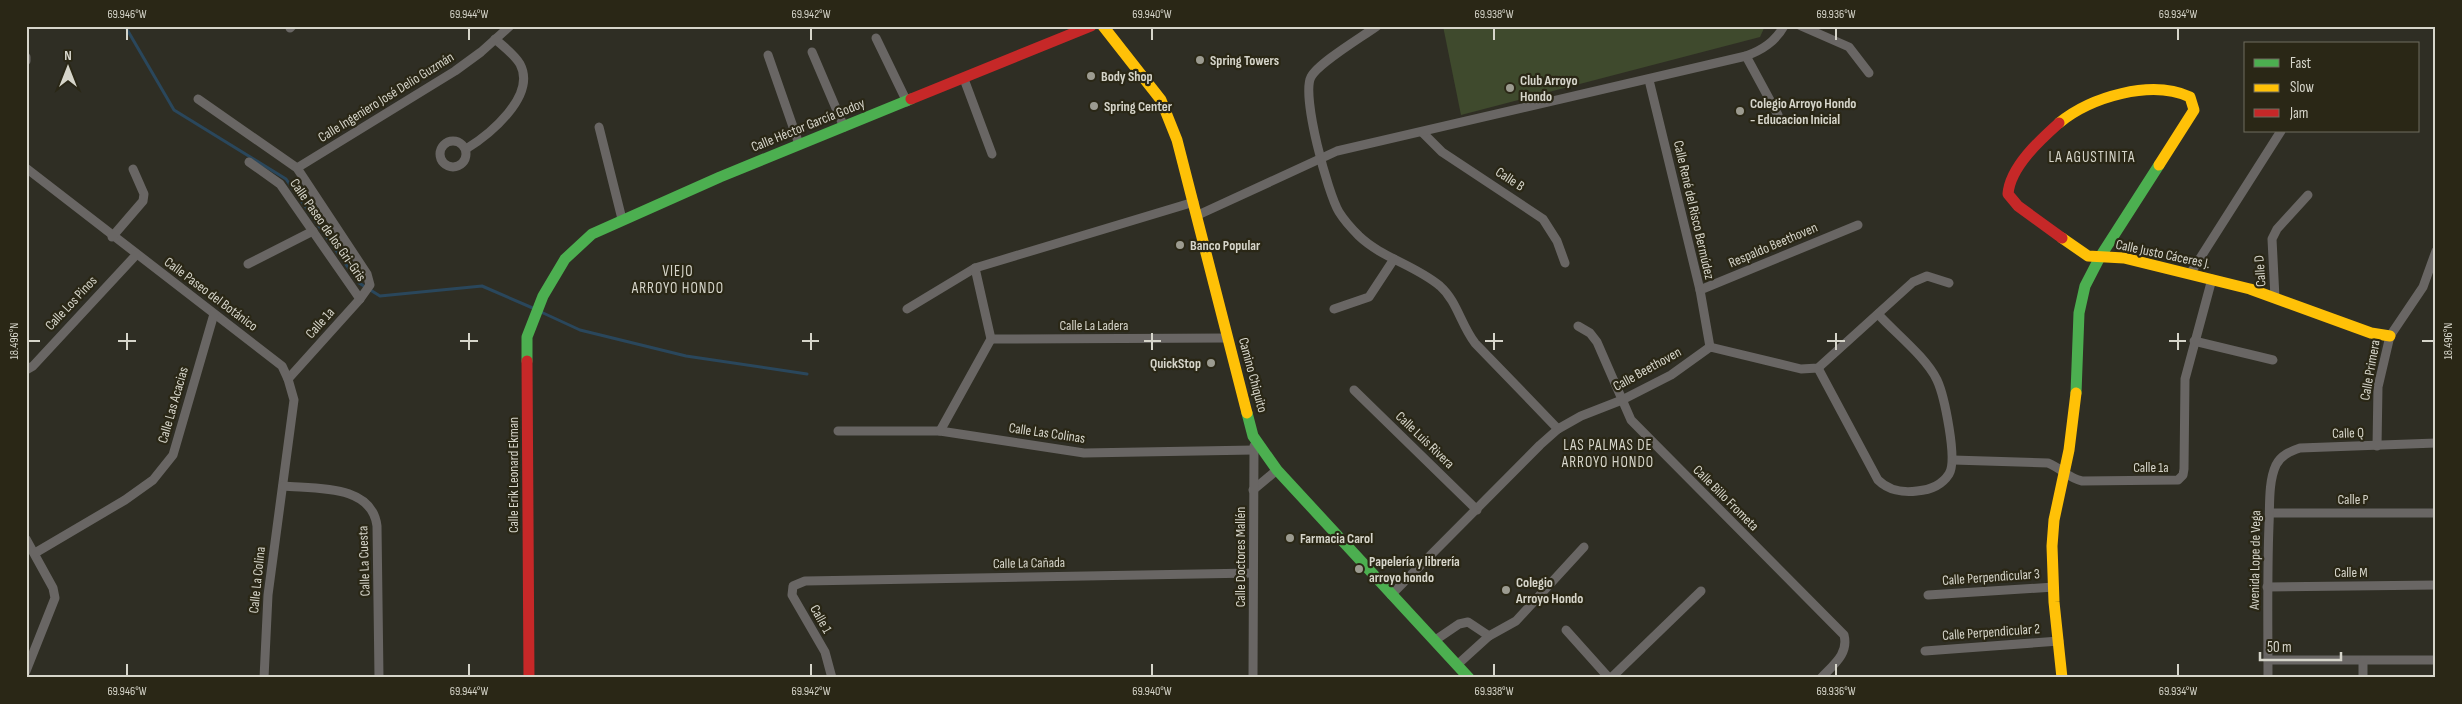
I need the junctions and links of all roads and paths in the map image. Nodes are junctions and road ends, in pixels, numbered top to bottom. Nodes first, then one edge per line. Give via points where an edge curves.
1 (510, 26) edge
2 (1091, 26) edge
3 (1103, 26) edge
4 (1377, 26) edge
5 (1784, 26) edge
6 (1801, 26) edge
7 (876, 38) dead end
8 (495, 39) junction
9 (812, 52) dead end
10 (768, 55) dead end
11 (1746, 56) junction
12 (1869, 73) dead end
13 (964, 80) junction
14 (1649, 80) junction
15 (198, 99) dead end
16 (907, 102) junction
17 (1778, 115) dead end
18 (844, 127) junction
19 (599, 128) dead end
20 (1422, 132) junction
21 (2280, 132) edge
22 (799, 144) junction
23 (466, 149) dead end
24 (992, 154) dead end
25 (1321, 156) junction
26 (248, 162) dead end
27 (26, 168) edge
28 (296, 168) junction
29 (132, 169) dead end
30 (2308, 195) dead end
31 (1194, 202) junction
32 (1198, 215) junction
33 (622, 219) junction
34 (1858, 224) dead end
35 (313, 231) junction
36 (112, 236) junction
37 (2436, 251) edge
38 (136, 255) junction
39 (2100, 257) junction
40 (1394, 259) junction
41 (1565, 263) dead end
42 (248, 264) dead end
43 (975, 268) junction
44 (2190, 274) junction
45 (552, 277) joint
46 (2212, 279) junction
47 (1949, 283) dead end
48 (1700, 290) junction
49 (2275, 298) junction
50 (360, 299) junction
51 (907, 309) dead end
52 (1334, 309) dead end
53 (214, 314) junction
54 (1878, 314) junction
55 (1578, 326) dead end
56 (2390, 336) junction
57 (1227, 338) junction
58 (991, 339) junction
59 (2194, 341) junction
60 (1710, 347) junction
61 (2273, 360) dead end
62 (1818, 368) junction
63 (26, 370) edge
64 (288, 379) junction
65 (1354, 390) dead end
66 (1622, 400) junction
67 (1558, 429) junction
68 (838, 430) dead end
69 (940, 431) junction
70 (1253, 436) junction
71 (2436, 444) edge
72 (2377, 446) junction
73 (1254, 450) junction
74 (1953, 460) junction
75 (1277, 470) junction
76 (2273, 473) joint
77 (2065, 475) junction
78 (283, 486) junction
79 (1254, 490) junction
80 (1477, 510) junction
81 (2270, 513) junction
82 (2436, 513) edge
83 (26, 539) edge
84 (1584, 547) dead end
85 (35, 553) junction
86 (1253, 573) junction
87 (805, 581) joint
88 (2436, 585) edge
89 (2267, 586) junction
90 (2054, 587) junction
91 (1701, 591) dead end
92 (1928, 595) dead end
93 (1391, 596) junction
94 (1566, 630) dead end
95 (1490, 636) junction
96 (1434, 641) junction
97 (2059, 641) junction
98 (1925, 651) dead end
99 (2268, 660) junction
100 (2436, 660) edge
101 (2363, 661) junction
102 (1457, 665) junction
103 (26, 671) edge
104 (264, 678) edge
105 (379, 678) edge
106 (529, 678) edge
107 (832, 678) edge
108 (1253, 678) edge
109 (1469, 678) edge
110 (1610, 678) edge
111 (1820, 678) edge
112 (2062, 678) edge
113 (2268, 678) edge
114 (2363, 678) edge

1 - 8 street, Calle Ingeniero José Delio Guzmán
2 - 13 street, Calle Héctor García Godoy
3 - 31 street, Camino Chiquito via 1161,100 1177,140
4 - 25 street via 1314,71 1310,78 1308,103
5 - 11 street via 1762,50
6 - 12 street via 1849,47
7 - 16 street
8 - 23 street via 520,64 523,81 520,96 497,125
8 - 28 street, Calle Ingeniero José Delio Guzmán via 455,70
9 - 18 street
10 - 22 street
11 - 14 street
11 - 17 street
13 - 16 street, Calle Héctor García Godoy
13 - 24 street
14 - 20 street
14 - 48 street, Calle René del Risco Bermúdez
15 - 28 street
16 - 18 street, Calle Héctor García Godoy
18 - 22 street, Calle Héctor García Godoy
19 - 33 street
20 - 25 street
20 - 41 street, Calle B via 1442,152 1543,219 1554,235
21 - 44 street
22 - 33 street, Calle Héctor García Godoy
25 - 32 street
25 - 40 street via 1339,212 1359,236
26 - 35 street, Calle Paseo de los Gri-Gris via 280,184
27 - 36 street, Calle Paseo del Botánico
28 - 50 street, Calle 1a via 367,274 370,285
29 - 36 street via 144,197 136,211
30 - 49 street, Calle D via 2272,239
31 - 32 street, Camino Chiquito
31 - 43 street
32 - 57 street, Camino Chiquito
33 - 45 street, Calle Héctor García Godoy via 587,237
34 - 48 street, Respaldo Beethoven
35 - 42 street
35 - 50 street, Calle Paseo de los Gri-Gris
36 - 38 street, Calle Paseo del Botánico
37 - 56 street, Calle Primera via 2423,287
38 - 53 street, Calle Paseo del Botánico
38 - 63 street, Calle Los Pinos
39 - 39 street, Calle Justo Cáceres J. via 2083,254 2018,206 2008,194 2012,176 2049,130 2094,100 2117,94 2174,91 2190,97 2194,110
39 - 44 street, Calle Justo Cáceres J. via 2124,258
39 - 77 street via 2085,281 2078,310 2077,373
40 - 52 street via 1371,294
40 - 67 street via 1440,286 1451,299 1475,344
43 - 51 street
43 - 58 street
44 - 46 street, Calle Justo Cáceres J.
45 - 106 street, Calle Erik Leonard Ekman via 538,304 527,337
46 - 49 street, Calle Justo Cáceres J.
46 - 59 street, Calle 1a
47 - 54 street via 1932,277 1918,279
48 - 60 street, Calle René del Risco Bermúdez
49 - 56 street, Calle Justo Cáceres J. via 2371,333
50 - 64 street, Calle 1a
53 - 64 street, Calle Paseo del Botánico via 282,366
53 - 85 street, Calle Las Acacias via 173,455 153,480 125,500
54 - 62 street
54 - 74 street via 1936,379 1943,396
55 - 66 street, Calle Billo Frometa via 1597,342
56 - 72 street, Calle Primera via 2378,387
57 - 58 street, Calle La Ladera
57 - 70 street, Camino Chiquito
58 - 69 street
59 - 61 street
59 - 77 street, Calle 1a via 2184,394 2182,478 2173,482 2082,481
60 - 62 street via 1801,369
60 - 66 street, Calle Beethoven via 1671,375
62 - 74 street via 1883,486 1911,492 1935,487 1950,474
64 - 78 street, Calle Paseo del Botánico via 294,400
65 - 80 street, Calle Luis Rivera
66 - 67 street, Calle Beethoven
66 - 111 street, Calle Billo Frometa via 1632,420 1651,442 1844,634 1845,650 1841,658
67 - 80 street, Calle Beethoven
68 - 69 street, Calle Las Colinas
69 - 73 street, Calle Las Colinas via 1084,452
70 - 73 street, Calle Doctores Mallén
70 - 75 street, Camino Chiquito
71 - 72 street, Calle Q
72 - 76 street, Calle Q via 2290,451 2277,463
73 - 79 street, Calle Doctores Mallén
74 - 77 street, Calle 1a via 2048,464 2056,466
75 - 79 street
75 - 93 street, Camino Chiquito
76 - 81 street, Avenida Lope de Vega
77 - 90 street via 2053,527
78 - 104 street, Calle La Colina via 268,596
78 - 105 street, Calle La Cuesta via 346,492 372,508 377,526
79 - 86 street, Calle Doctores Mallén
80 - 93 street, Calle Beethoven
81 - 82 street, Calle P
81 - 89 street, Avenida Lope de Vega
83 - 85 street
84 - 95 street via 1516,621
85 - 103 street via 55,598
86 - 87 street, Calle La Cañada
86 - 108 street, Calle Doctores Mallén
87 - 107 street, Calle 1 via 794,586 792,596 824,652
88 - 89 street, Calle M
89 - 99 street, Avenida Lope de Vega
90 - 92 street, Calle Perpendicular 3
90 - 97 street
91 - 110 street
93 - 96 street, Camino Chiquito
94 - 110 street
95 - 96 street via 1468,622 1459,624
95 - 102 street
96 - 102 street, Camino Chiquito
97 - 98 street, Calle Perpendicular 2
97 - 112 street
99 - 101 street
99 - 113 street, Avenida Lope de Vega
100 - 101 street
101 - 114 street
102 - 109 street, Camino Chiquito

